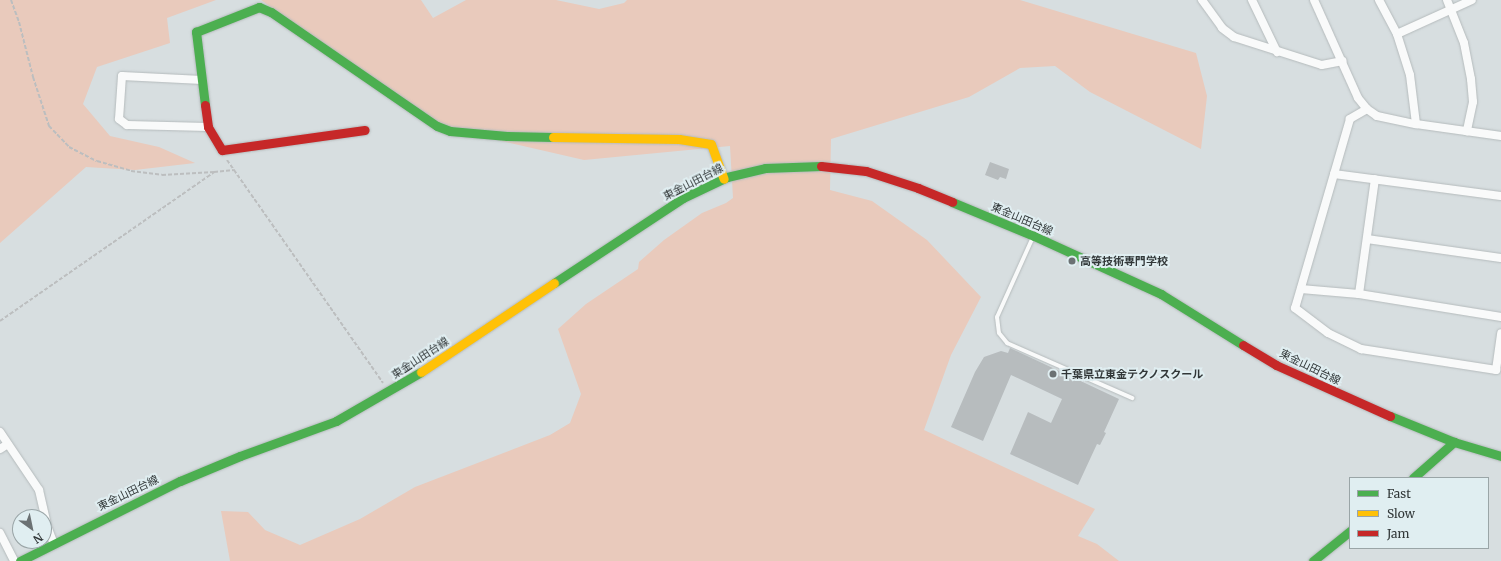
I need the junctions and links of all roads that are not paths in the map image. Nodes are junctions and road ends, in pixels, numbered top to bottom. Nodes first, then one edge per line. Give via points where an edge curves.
1 (1202, 0) edge
2 (1252, 0) edge
3 (1314, 0) edge
4 (1379, 0) edge
5 (1447, 0) edge
6 (1472, 0) edge
7 (1452, 9) junction
8 (1397, 34) junction
9 (1277, 52) junction
10 (1343, 62) junction
11 (202, 80) junction
12 (1367, 109) junction
13 (1416, 124) junction
14 (208, 127) junction
15 (365, 130) dead end
16 (1467, 132) junction
17 (1501, 136) edge
18 (1334, 174) junction
19 (724, 179) junction
20 (1375, 179) junction
21 (1501, 196) edge
22 (1034, 236) junction
23 (1367, 239) junction
24 (1501, 258) edge
25 (1301, 289) junction
26 (1359, 294) junction
27 (1501, 317) edge
28 (1501, 334) edge
29 (1132, 398) dead end
30 (0, 432) edge
31 (1454, 442) junction
32 (8, 444) junction
33 (0, 449) edge
34 (1501, 456) edge
35 (1413, 477) edge
36 (1349, 532) edge
37 (0, 533) edge
38 (54, 544) junction
39 (14, 561) edge
40 (20, 561) edge
41 (1313, 561) edge

1 - 9 street via 1222,28 1234,37
2 - 9 street
3 - 10 street
4 - 8 street
5 - 7 street
6 - 7 street
7 - 8 street
7 - 16 street via 1464,43 1471,79 1473,102
8 - 13 street via 1410,74
9 - 10 street via 1322,65
10 - 12 street via 1358,98
11 - 14 main road
11 - 14 street via 122,76 119,119 126,126
11 - 19 main road via 196,32 259,7 271,12 437,126 450,131 507,136 679,139 711,144
12 - 13 street via 1377,116
12 - 18 street via 1350,119
13 - 16 street
14 - 15 main road via 222,150
16 - 17 street
18 - 20 street
18 - 25 street
19 - 22 main road, 東金山田台線 via 764,168 812,165 866,171 918,188
19 - 38 main road, 東金山田台線 via 684,198 413,378 336,421 180,481
20 - 21 street
20 - 23 street
22 - 29 lane via 997,317 999,333 1006,343
22 - 31 main road, 東金山田台線 via 1161,294 1276,365
23 - 24 street
23 - 26 street
25 - 26 street
25 - 28 street via 1295,308 1328,333 1361,349 1496,370
26 - 27 street
30 - 32 street
31 - 34 main road, 東金山田台線
31 - 35 main road
32 - 33 street
32 - 38 street via 39,490
36 - 41 main road
37 - 39 street
38 - 40 main road, 東金山田台線

